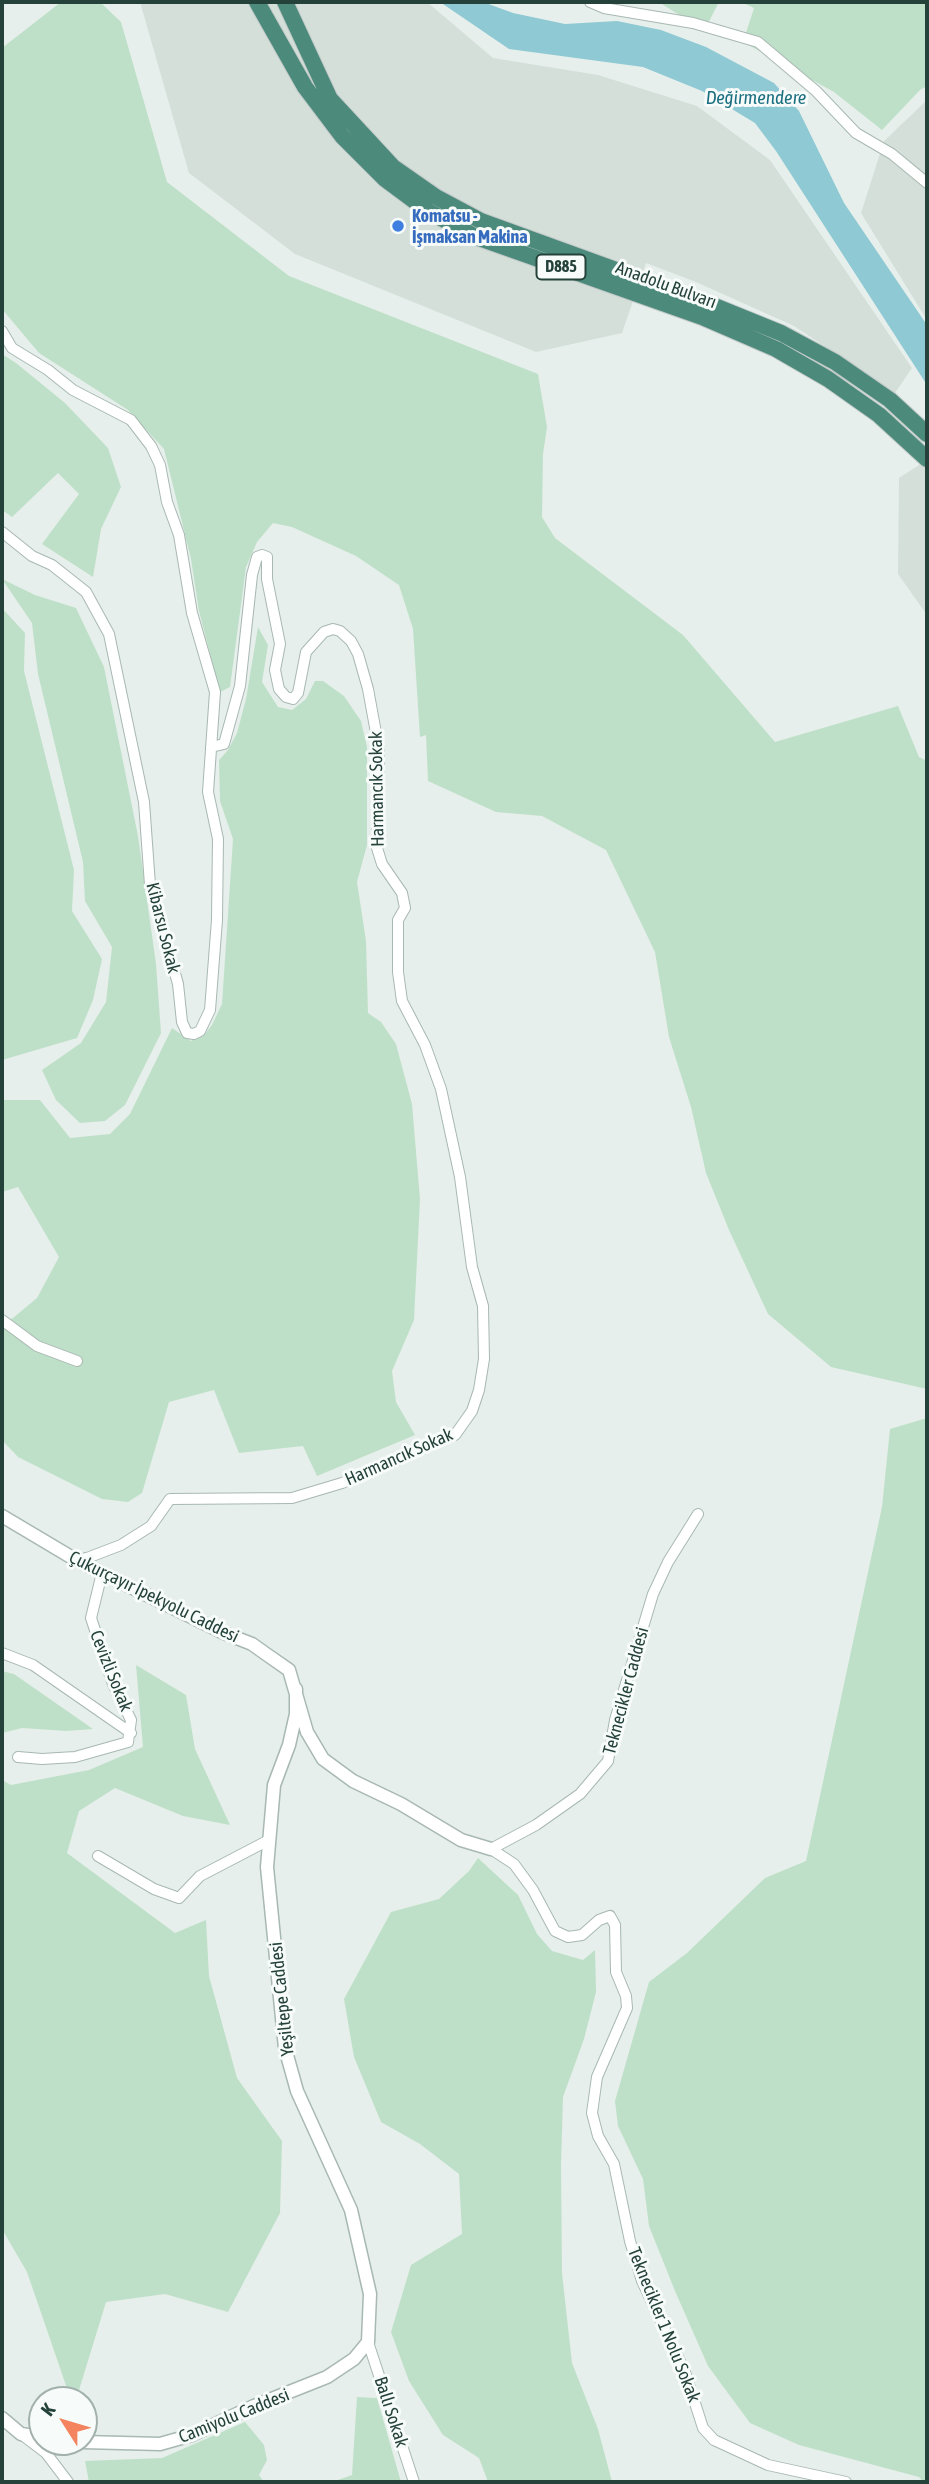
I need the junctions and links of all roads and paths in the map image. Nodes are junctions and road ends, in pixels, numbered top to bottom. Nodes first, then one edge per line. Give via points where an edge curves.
1 (257, 2) edge
2 (285, 2) edge
3 (590, 2) edge
4 (927, 183) edge
5 (2, 331) edge
6 (927, 434) edge
7 (927, 459) edge
8 (2, 532) edge
9 (211, 747) junction
10 (2, 1320) edge
11 (77, 1361) dead end
12 (698, 1514) dead end
13 (2, 1516) edge
14 (76, 1560) junction
15 (102, 1573) junction
16 (2, 1653) edge
17 (296, 1689) junction
18 (131, 1732) junction
19 (19, 1757) dead end
20 (269, 1840) junction
21 (491, 1849) junction
22 (98, 1856) dead end
23 (368, 2342) junction
24 (2, 2418) edge
25 (21, 2434) junction
26 (28, 2435) edge
27 (98, 2442) edge
28 (68, 2482) edge
29 (414, 2482) edge
30 (845, 2482) edge

1 - 7 highway, Anadolu Bulvarı / D885 via 304,87 342,136 385,179 428,211 476,237 702,317 776,349 879,415
2 - 6 highway, Anadolu Bulvarı / D885 via 330,99 393,167 436,197 481,221 781,333 835,362 890,400
3 - 4 street via 693,23 758,43 816,91 856,133 892,154
5 - 9 street via 12,348 73,390 131,420 151,446 179,535 192,613 215,692
8 - 9 street, Kibarsu Sokak via 86,592 109,634 144,802 150,885 178,984 182,1023 187,1033 194,1034 201,1031 210,1010 217,920 218,839 208,792
9 - 14 street, Harmancık Sokak via 224,744 240,686 252,575 257,557 262,555 267,557 280,644 275,670 286,698 293,699 298,692 306,652 324,632 333,629 351,641 368,689 379,749 377,848 402,893 405,908 398,920 402,1001 425,1045 440,1089 483,1306 484,1359 479,1390 472,1411 455,1435 398,1460 292,1497 170,1499 151,1526 121,1545
10 - 11 street via 37,1346
12 - 21 street, Teknecikler Caddesi via 653,1594 615,1720 608,1761 580,1794
13 - 14 street, Çukurçayır İpekyolu Caddesi
14 - 15 street, Çukurçayır İpekyolu Caddesi
15 - 17 street, Çukurçayır İpekyolu Caddesi via 252,1644 289,1670
15 - 18 street, Cevizli Sokak via 91,1618 113,1684 131,1720
16 - 18 street via 33,1665
17 - 20 street, Yeşiltepe Caddesi via 289,1745 274,1786
17 - 21 street via 307,1732 323,1759 461,1840
18 - 19 street, Cevizli Sokak via 128,1742 75,1757
20 - 22 street via 200,1876 179,1898 154,1889
20 - 23 street, Yeşiltepe Caddesi via 267,1867 285,2048 297,2091 351,2210 370,2294
21 - 30 street, Teknecikler 1 Nolu Sokak via 514,1864 555,1931 568,1937 582,1935 610,1916 615,1925 616,1972 627,2008 597,2077 592,2113 598,2136 614,2164 642,2281 685,2372 704,2428 714,2440 768,2465
23 - 27 street, Camiyolu Caddesi via 354,2359 327,2377 192,2435 160,2444
23 - 29 street, Ballı Sokak
24 - 25 street
25 - 26 street
25 - 28 street via 46,2453

